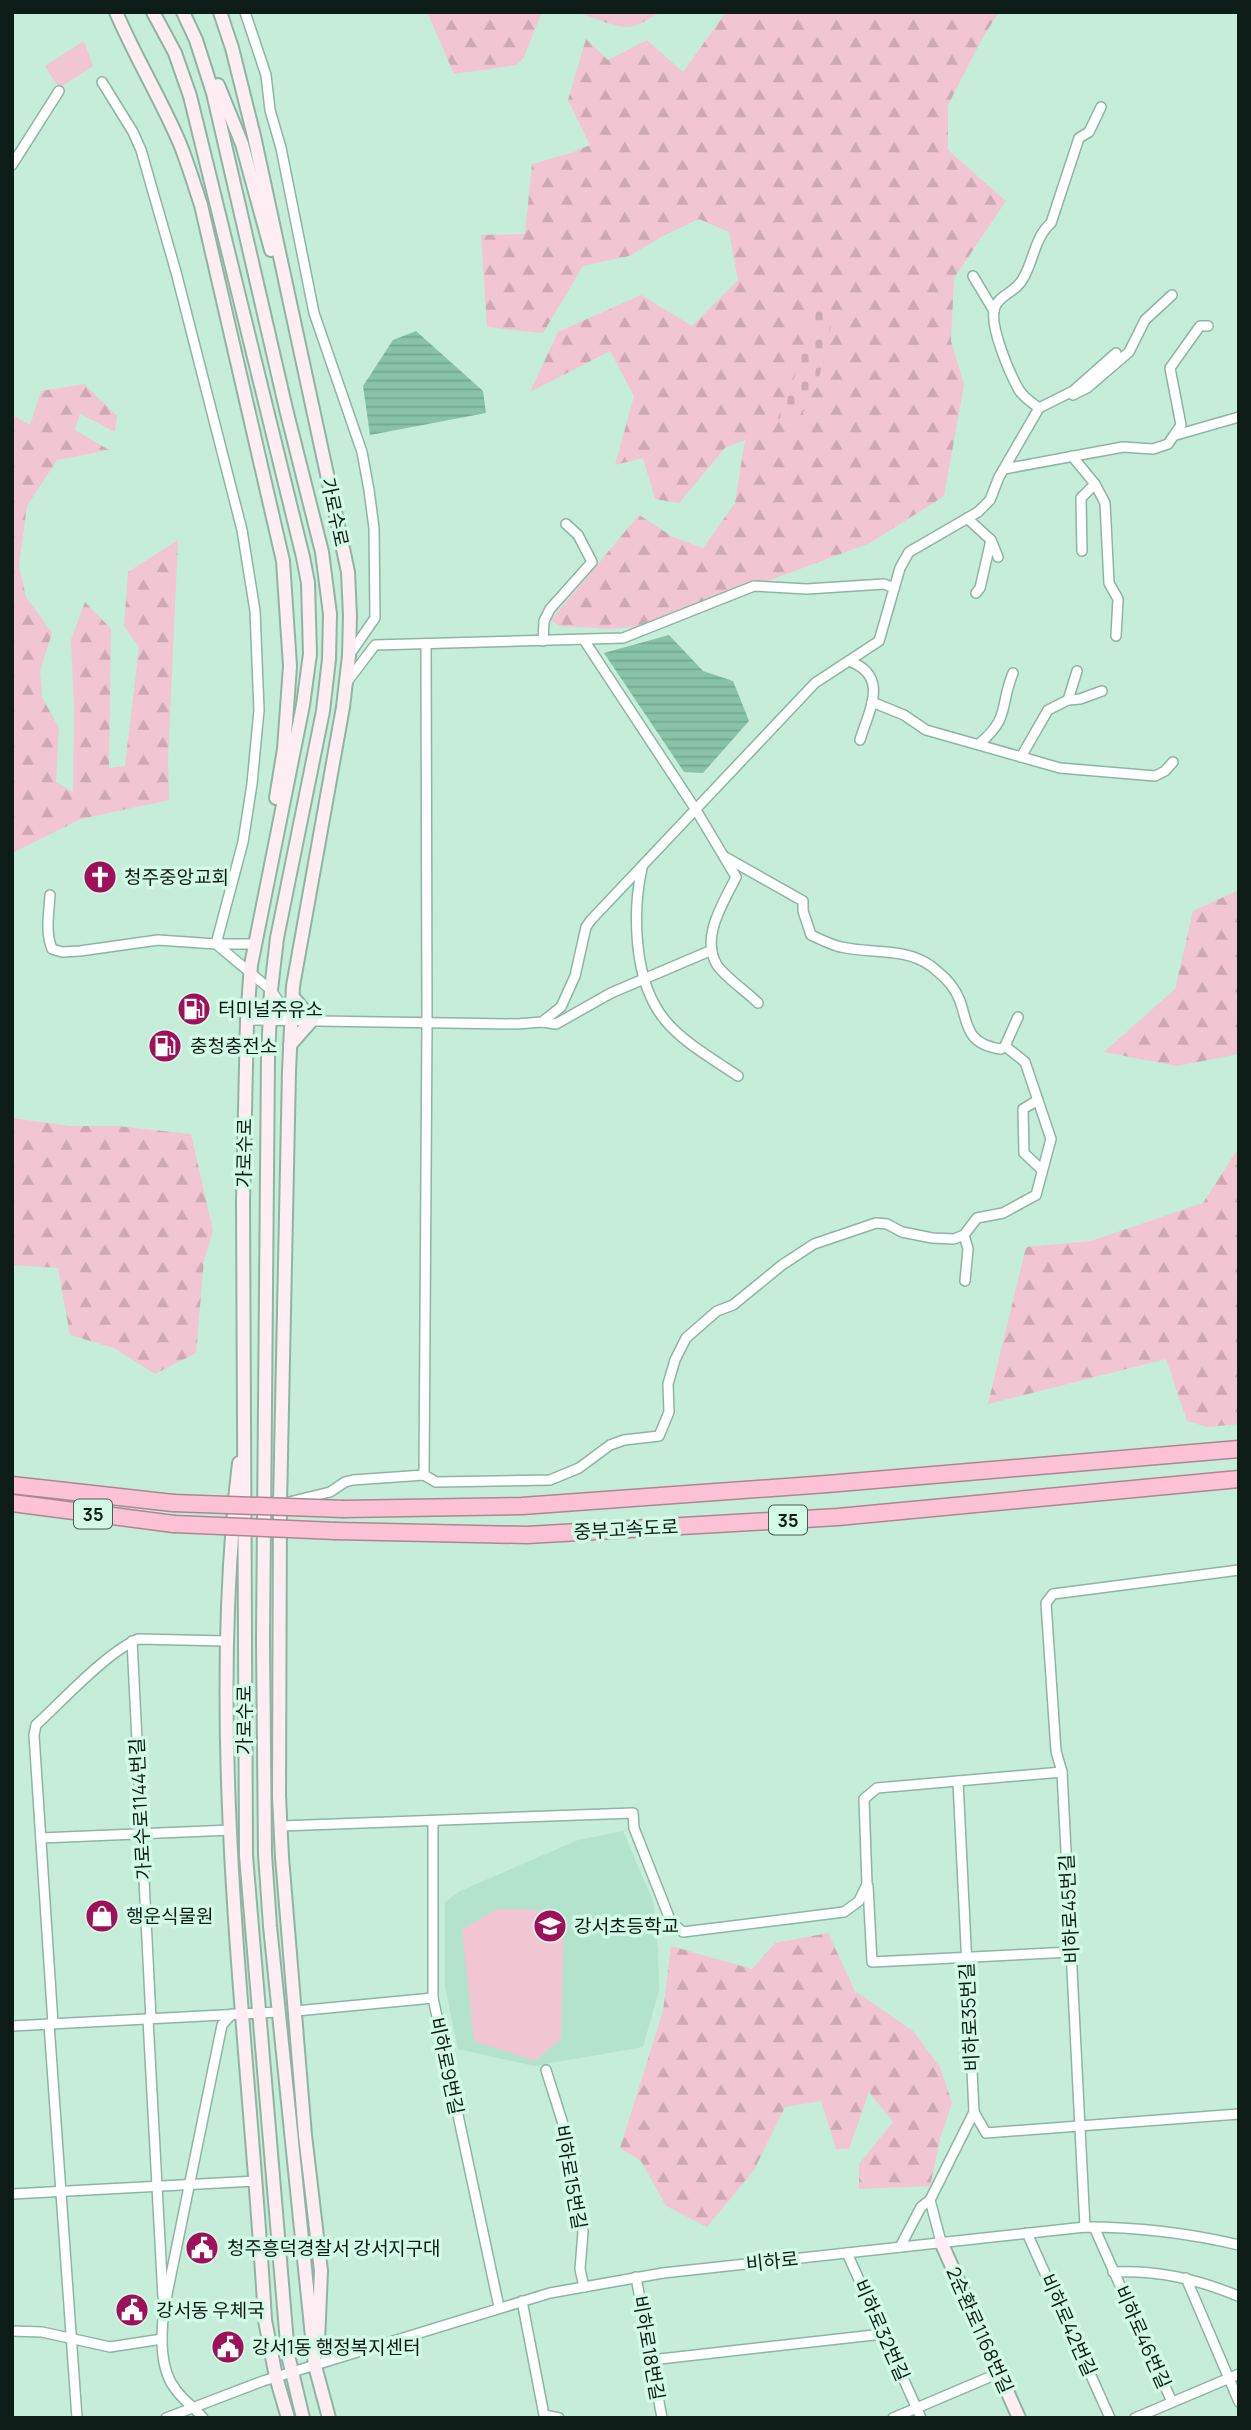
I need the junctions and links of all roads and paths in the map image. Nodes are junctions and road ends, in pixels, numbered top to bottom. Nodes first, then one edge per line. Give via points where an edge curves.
1 (116, 12) edge
2 (153, 12) edge
3 (183, 12) edge
4 (220, 12) edge
5 (245, 12) edge
6 (196, 40) junction
7 (102, 82) dead end
8 (59, 90) dead end
9 (1101, 107) dead end
10 (12, 165) edge
11 (973, 276) dead end
12 (288, 293) junction
13 (1172, 295) dead end
14 (993, 311) junction
15 (1208, 326) dead end
16 (1116, 353) dead end
17 (1064, 395) junction
18 (1039, 408) junction
19 (1239, 417) edge
20 (1174, 436) junction
21 (1072, 456) junction
22 (1004, 469) junction
23 (1095, 484) junction
24 (967, 518) junction
25 (566, 524) dead end
26 (991, 540) junction
27 (1082, 551) dead end
28 (998, 557) dead end
29 (894, 588) junction
30 (976, 593) dead end
31 (1116, 636) dead end
32 (584, 640) junction
33 (543, 641) junction
34 (426, 644) junction
35 (349, 656) junction
36 (849, 661) junction
37 (1077, 671) dead end
38 (1013, 673) dead end
39 (346, 684) junction
40 (1102, 691) dead end
41 (1068, 700) junction
42 (872, 702) junction
43 (859, 740) dead end
44 (979, 744) junction
45 (1021, 757) junction
46 (1172, 762) dead end
47 (696, 810) junction
48 (724, 856) junction
49 (272, 859) junction
50 (642, 866) junction
51 (50, 895) dead end
52 (216, 944) junction
53 (255, 944) junction
54 (712, 950) junction
55 (250, 971) junction
56 (643, 981) junction
57 (271, 990) junction
58 (293, 998) junction
59 (758, 1003) dead end
60 (1018, 1017) dead end
61 (247, 1020) junction
62 (270, 1020) junction
63 (291, 1020) junction
64 (312, 1020) junction
65 (427, 1022) junction
66 (542, 1022) junction
67 (290, 1045) junction
68 (1005, 1046) junction
69 (738, 1076) dead end
70 (1038, 1100) junction
71 (1042, 1170) junction
72 (964, 1235) junction
73 (965, 1281) dead end
74 (245, 1410) junction
75 (1239, 1448) edge
76 (424, 1475) junction
77 (1239, 1479) edge
78 (12, 1485) edge
79 (12, 1503) edge
80 (280, 1504) junction
81 (1239, 1570) edge
82 (132, 1641) junction
83 (226, 1641) junction
84 (1062, 1772) junction
85 (958, 1781) junction
86 (433, 1821) junction
87 (281, 1826) junction
88 (231, 1830) junction
89 (142, 1834) junction
90 (41, 1838) junction
91 (867, 1884) junction
92 (1071, 1952) junction
93 (966, 1957) junction
94 (433, 1998) junction
95 (296, 2011) junction
96 (278, 2012) junction
97 (260, 2013) junction
98 (238, 2014) junction
99 (149, 2019) junction
100 (51, 2024) junction
101 (12, 2026) edge
102 (546, 2070) dead end
103 (974, 2112) junction
104 (1239, 2113) edge
105 (1080, 2125) junction
106 (256, 2182) junction
107 (191, 2184) junction
108 (157, 2185) junction
109 (61, 2191) junction
110 (12, 2194) edge
111 (930, 2200) junction
112 (1089, 2227) junction
113 (1027, 2233) junction
114 (941, 2242) junction
115 (1239, 2245) edge
116 (900, 2247) junction
117 (847, 2253) junction
118 (1114, 2272) junction
119 (636, 2277) junction
120 (1186, 2278) junction
121 (584, 2287) junction
122 (1239, 2296) edge
123 (522, 2301) junction
124 (499, 2307) junction
125 (164, 2309) junction
126 (12, 2331) edge
127 (883, 2334) junction
128 (71, 2338) junction
129 (162, 2339) junction
130 (651, 2360) junction
131 (315, 2366) junction
132 (292, 2373) junction
133 (999, 2373) junction
134 (1239, 2374) edge
135 (276, 2377) junction
136 (1228, 2378) junction
137 (1172, 2402) junction
138 (1239, 2402) edge
139 (193, 2406) junction
140 (916, 2408) junction
141 (544, 2416) edge
142 (77, 2418) edge
143 (166, 2418) edge
144 (204, 2418) edge
145 (288, 2418) edge
146 (303, 2418) edge
147 (329, 2418) edge
148 (559, 2418) edge
149 (662, 2418) edge
150 (893, 2418) edge
151 (921, 2418) edge
152 (1018, 2418) edge
153 (1110, 2418) edge
154 (1135, 2418) edge

1 - 49 main road, 가로수로 via 190,170 284,561 290,666
2 - 49 main road, 가로수로 via 175,52 194,110 308,583 307,681
3 - 6 main road, 가로수로
4 - 12 main road, 가로수로 via 254,136
5 - 35 street via 266,75 314,313 362,452 369,490 375,618
6 - 12 main road via 242,144 272,255
6 - 57 main road, 가로수로 via 213,93 322,552 330,614 323,711 277,938
7 - 52 street via 133,132 153,191 242,530 255,611 259,710 251,795
8 - 10 street
9 - 14 street via 1088,132 1079,138 1051,223 1042,231 1025,276
11 - 14 street
12 - 35 main road, 가로수로 via 348,572
13 - 17 street via 1144,320 1129,352 1079,393
14 - 18 street via 1007,365 1020,390
15 - 20 street via 1200,326 1170,368 1181,425
16 - 17 street
17 - 18 street
18 - 22 street
19 - 20 street
20 - 21 street via 1168,444 1153,449 1123,447
21 - 22 street
21 - 23 street
22 - 24 street via 990,500
23 - 27 street via 1081,498
23 - 31 street via 1107,514 1109,583 1118,598
24 - 26 street
24 - 29 street via 908,552
25 - 33 street via 592,562 550,609
26 - 28 street
26 - 30 street
29 - 32 street via 884,584 807,589 754,586 641,633
29 - 36 street via 879,641
32 - 33 street
32 - 47 street
33 - 34 street
34 - 39 street via 375,645
34 - 65 street
35 - 39 main road, 가로수로
36 - 42 street via 871,676 875,687
36 - 47 street via 815,683
37 - 41 street
38 - 44 street via 999,724
39 - 58 main road, 가로수로
40 - 41 street
41 - 45 street via 1048,710
42 - 43 street
42 - 44 street via 926,730
44 - 45 street
45 - 46 street via 1060,768 1155,776
47 - 48 street
47 - 50 street
48 - 54 street via 736,877 714,923
48 - 68 street via 803,901 811,935 840,947 901,954 931,967 952,985 968,1031 990,1047
49 - 53 main road, 가로수로
50 - 56 street via 635,916
50 - 66 street via 586,927 575,976 561,1007
51 - 52 street via 48,940 52,949 62,952 158,940
52 - 53 street
52 - 55 street
53 - 55 main road, 가로수로
54 - 56 street
54 - 59 street via 718,966
55 - 57 street
55 - 61 main road, 가로수로
56 - 66 street via 556,1024
56 - 69 street via 650,999 678,1034
57 - 62 main road, 가로수로
57 - 63 street
58 - 63 main road, 가로수로
58 - 64 main road
60 - 68 street
61 - 62 street
61 - 74 main road, 가로수로
62 - 63 street
62 - 96 main road, 가로수로 via 263,1782
63 - 64 street
63 - 67 main road, 가로수로
64 - 65 street
64 - 67 main road
65 - 66 street
65 - 76 street
67 - 80 main road, 가로수로
68 - 70 street via 1024,1062
70 - 71 street via 1051,1139
70 - 71 street via 1023,1110 1024,1153
71 - 72 street via 1036,1195 1003,1213 977,1218
72 - 73 street via 968,1249
72 - 76 street via 932,1238 876,1223 814,1244 782,1265 686,1338 668,1384 669,1412 659,1436 610,1445 579,1468 551,1480 436,1482
74 - 83 main road
74 - 97 main road, 가로수로 via 244,1796
75 - 78 highway, 중부고속도로 / 35, bridge via 522,1506 344,1509 173,1503
76 - 80 street via 353,1480 330,1492
77 - 79 highway, 중부고속도로 / 35, bridge via 824,1518 527,1535 174,1524
80 - 87 main road, 가로수로
81 - 84 street, 비하로45번길 via 1053,1594 1046,1603 1056,1751
82 - 83 street
82 - 89 street, 가로수로1144번길
82 - 90 street via 36,1725
83 - 88 main road
84 - 85 street
84 - 92 street, 비하로45번길
85 - 91 street via 877,1788 864,1799
85 - 93 street, 비하로35번길
86 - 87 street
86 - 91 street via 633,1813 671,1922 683,1932 844,1912 859,1901
86 - 94 street, 비하로9번길
87 - 95 main road, 가로수로
88 - 89 street
88 - 98 main road
89 - 90 street
89 - 99 street, 가로수로1144번길
90 - 100 street
91 - 93 street via 872,1962
92 - 93 street
92 - 105 street, 비하로45번길
93 - 103 street, 비하로35번길
94 - 95 street
94 - 124 street, 비하로9번길
95 - 131 main road, 가로수로 via 321,2271
96 - 97 street
96 - 131 main road, 가로수로
97 - 98 street
97 - 132 main road, 가로수로
98 - 99 street
98 - 106 main road
98 - 107 street via 222,2025
99 - 100 street
99 - 108 street, 가로수로1144번길
100 - 101 street
100 - 109 street
102 - 121 street, 비하로15번길 via 579,2199
103 - 105 street via 986,2133
103 - 111 street, 비하로35번길
104 - 105 street
105 - 112 street, 비하로45번길
106 - 107 street
106 - 135 main road via 265,2320
107 - 108 street
107 - 125 street
108 - 109 street
108 - 125 street, 가로수로1144번길
109 - 110 street
109 - 128 street
111 - 114 street
111 - 116 street, 비하로35번길 via 921,2207
112 - 113 street, 비하로
112 - 115 street, 비하로 via 1131,2227
112 - 118 street, 비하로46번길
113 - 114 street, 비하로
113 - 153 street, 비하로42번길
114 - 116 street, 비하로
114 - 133 main road, 2순환로1168번길
116 - 117 street, 비하로
117 - 119 street, 비하로
117 - 127 street, 비하로32번길
118 - 120 street, 비하로46번길 via 1145,2271
118 - 137 street, 비하로46번길
119 - 121 street, 비하로
119 - 130 street, 비하로18번길
120 - 122 street, 비하로46번길
120 - 136 street
121 - 123 street, 비하로
123 - 124 street, 비하로
123 - 141 street
124 - 131 street, 비하로
125 - 129 street
126 - 128 street
127 - 130 street
127 - 140 street, 비하로32번길
128 - 129 street via 110,2347
128 - 142 street
129 - 139 street via 169,2377 176,2392
130 - 149 street, 비하로18번길
131 - 132 street, 비하로
131 - 147 main road, 가로수로
132 - 135 street, 비하로
132 - 146 main road, 가로수로
133 - 140 street
133 - 152 main road, 2순환로1168번길
134 - 136 street
135 - 139 street, 비하로
135 - 145 main road
136 - 137 street
136 - 138 street
137 - 154 street
139 - 143 street, 비하로
139 - 144 street
140 - 150 street
140 - 151 street, 비하로32번길
141 - 148 street

